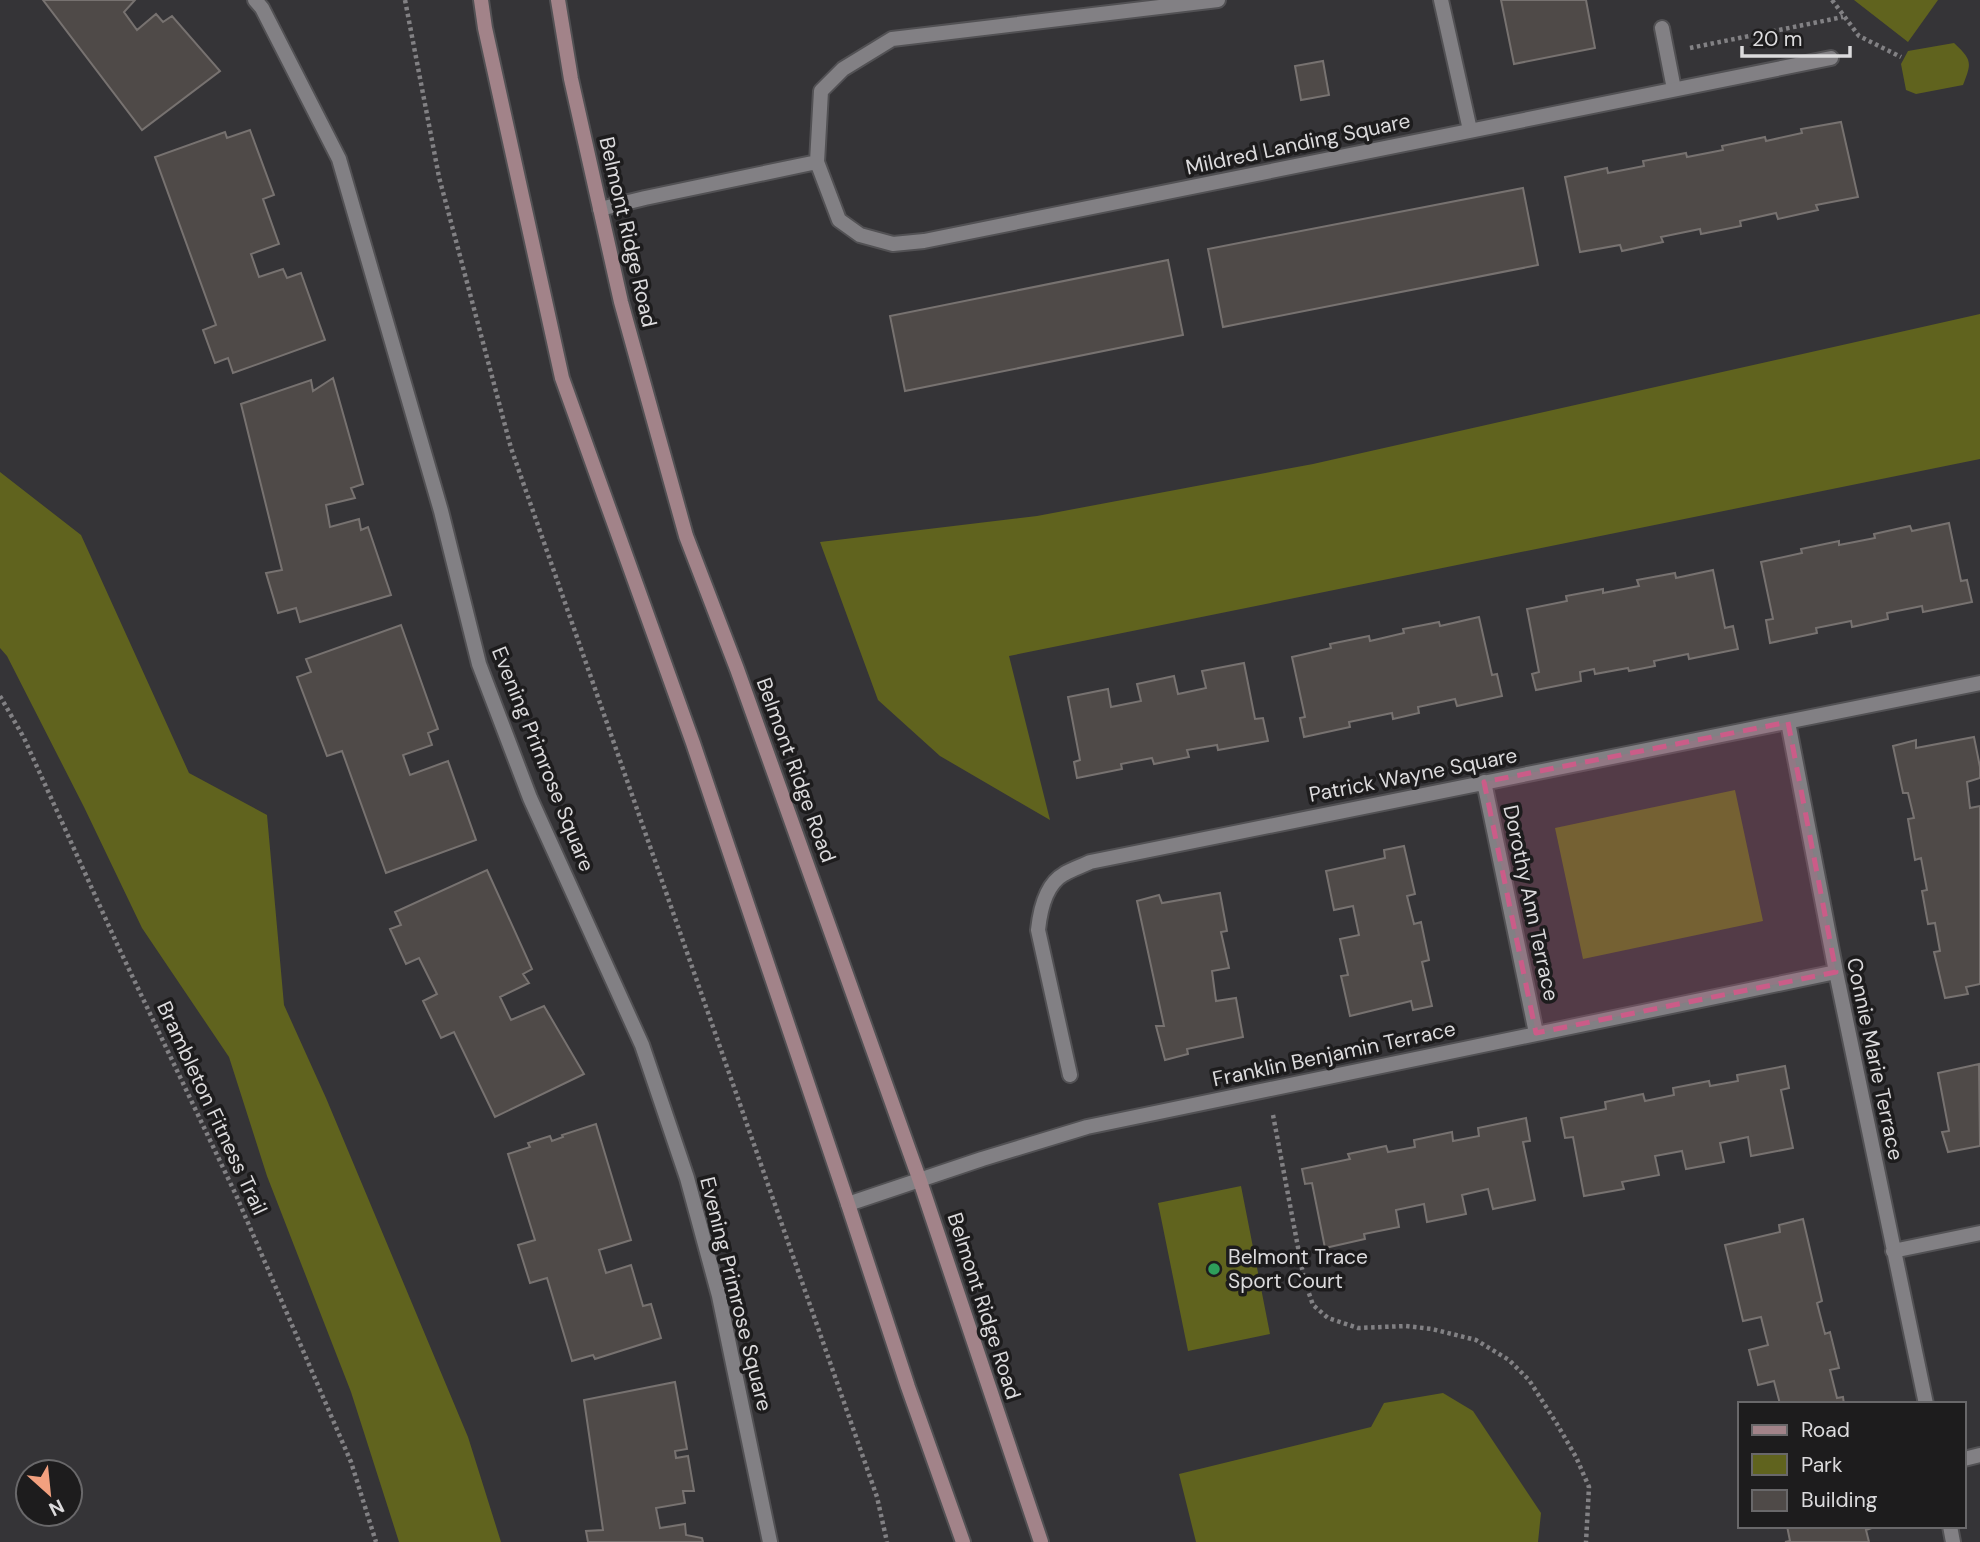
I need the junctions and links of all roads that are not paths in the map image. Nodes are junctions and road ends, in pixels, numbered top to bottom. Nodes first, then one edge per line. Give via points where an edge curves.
1 (255, 0) edge
2 (481, 0) edge
3 (558, 0) edge
4 (1218, 0) edge
5 (1441, 0) edge
6 (1662, 28) dead end
7 (1831, 58) dead end
8 (1674, 89) junction
9 (1470, 130) junction
10 (817, 162) junction
11 (600, 209) junction
12 (1980, 683) edge
13 (1788, 722) junction
14 (1484, 782) junction
15 (1836, 972) junction
16 (1536, 1033) junction
17 (1070, 1075) dead end
18 (920, 1181) junction
19 (848, 1204) junction
20 (1980, 1233) edge
21 (1893, 1251) junction
22 (1926, 1402) edge
23 (770, 1542) edge
24 (963, 1542) edge
25 (1041, 1542) edge

1 - 23 street, Evening Primrose Square via 339,159 441,511 479,664 530,797 642,1045 683,1166 719,1296
2 - 19 main road via 562,378 693,743
3 - 11 main road, Belmont Ridge Road
4 - 10 street, Mildred Landing Square via 892,39 843,69 821,91
5 - 9 street
6 - 8 street
7 - 8 street, Mildred Landing Square
8 - 9 street, Mildred Landing Square
9 - 10 street, Mildred Landing Square via 892,244 860,235 839,220
10 - 11 street
11 - 18 main road, Belmont Ridge Road via 686,536
12 - 13 street, Patrick Wayne Square
13 - 14 street, Patrick Wayne Square
13 - 15 street, Connie Marie Terrace
14 - 16 street, Dorothy Ann Terrace
14 - 17 street, Patrick Wayne Square via 1090,862 1061,875 1048,893 1038,930
15 - 16 street, Franklin Benjamin Terrace
15 - 21 street, Connie Marie Terrace
16 - 18 street, Franklin Benjamin Terrace via 1087,1127
18 - 19 street, Franklin Benjamin Terrace
18 - 25 main road, Belmont Ridge Road
19 - 24 main road
20 - 21 street
21 - 22 street, Connie Marie Terrace

